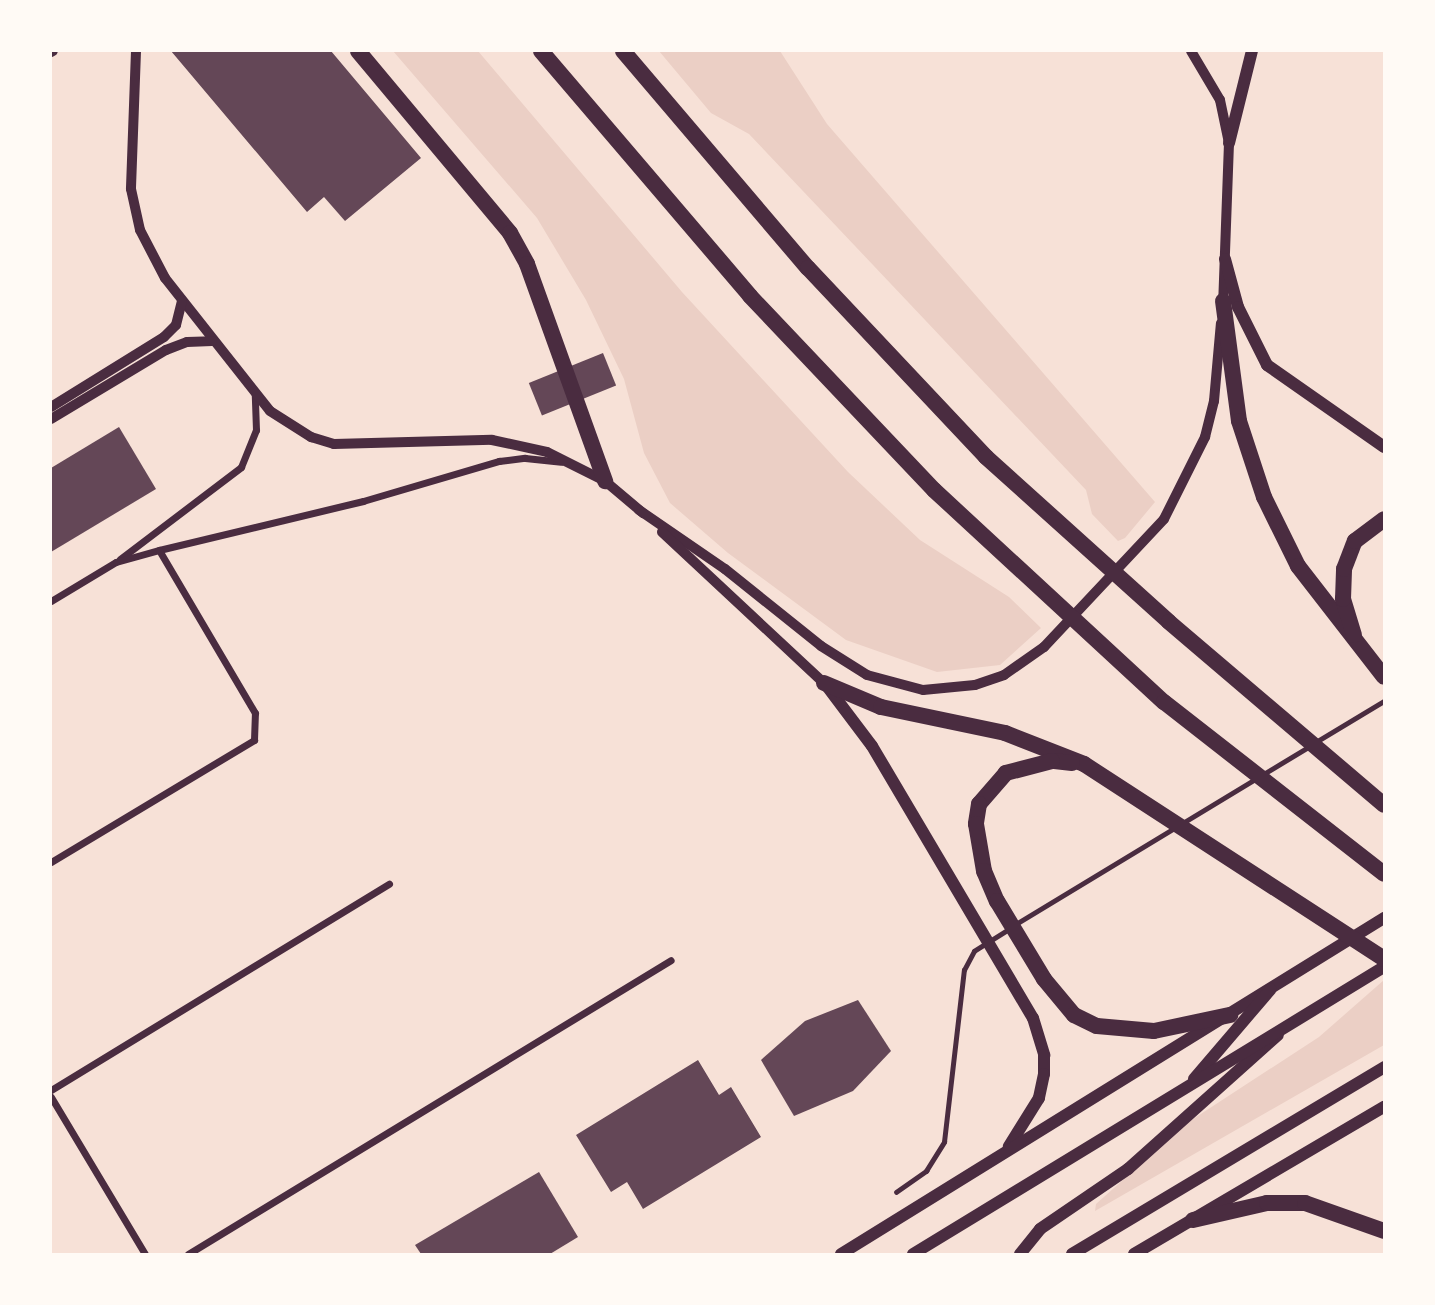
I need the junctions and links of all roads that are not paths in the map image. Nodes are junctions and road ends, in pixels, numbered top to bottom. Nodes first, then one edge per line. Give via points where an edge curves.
1 (136, 51) edge
2 (358, 51) edge
3 (541, 51) edge
4 (623, 51) edge
5 (1191, 51) edge
6 (1252, 51) edge
7 (1229, 143) junction
8 (1225, 259) junction
9 (182, 301) junction
10 (1223, 301) junction
11 (212, 341) junction
12 (255, 395) junction
13 (51, 407) edge
14 (51, 419) edge
15 (1384, 447) edge
16 (581, 467) junction
17 (605, 481) junction
18 (639, 510) junction
19 (1384, 519) edge
20 (159, 550) junction
21 (116, 562) junction
22 (51, 601) edge
23 (1367, 659) junction
24 (1384, 677) edge
25 (824, 683) junction
26 (1384, 701) edge
27 (1084, 764) junction
28 (1384, 805) edge
29 (51, 862) edge
30 (1384, 874) edge
31 (389, 884) dead end
32 (1384, 918) edge
33 (1384, 959) edge
34 (671, 960) dead end
35 (1384, 967) edge
36 (1271, 989) junction
37 (1230, 1015) junction
38 (1289, 1026) junction
39 (1384, 1067) edge
40 (51, 1090) edge
41 (1177, 1095) junction
42 (51, 1097) edge
43 (1384, 1107) edge
44 (1005, 1152) junction
45 (897, 1192) dead end
46 (1193, 1220) junction
47 (1384, 1231) edge
48 (145, 1254) edge
49 (188, 1254) edge
50 (841, 1254) edge
51 (913, 1254) edge
52 (1020, 1254) edge
53 (1072, 1254) edge
54 (1134, 1254) edge

1 - 9 street via 134,206 150,253
2 - 17 highway via 510,233 527,264
3 - 30 highway via 750,296 934,490 1164,702
4 - 28 highway via 808,268 986,457 1148,604
5 - 7 street via 1220,100
6 - 7 main road
7 - 8 street
8 - 10 street
8 - 15 main road via 1238,307 1267,365
9 - 11 street
9 - 13 street via 176,325 164,337
10 - 18 street via 1214,401 1205,437 1164,519 1035,654 1004,675 975,685 923,690 867,674 821,646 725,569
10 - 23 highway via 1239,421 1264,497 1298,566
11 - 12 street
11 - 14 street via 166,349
12 - 16 street via 291,426 334,443 492,440 547,452
12 - 21 street via 256,430 241,467
16 - 17 street
16 - 20 street via 511,459 353,504
17 - 18 street
18 - 25 street
19 - 23 highway via 1355,541 1342,583 1347,617
20 - 21 street
20 - 29 street via 255,713 254,740
21 - 22 street
23 - 24 highway
25 - 27 highway via 881,707 1005,733
25 - 44 main road via 856,722 1020,989 1040,1035 1044,1074 1039,1098
26 - 45 lane via 974,951 958,992 944,1142 926,1171
27 - 33 highway
27 - 37 highway via 1052,761 1006,773 979,804 978,847 997,901 1044,979 1074,1015 1097,1026 1154,1031
31 - 40 street
32 - 36 main road
34 - 49 street
35 - 38 main road
36 - 37 main road
36 - 41 main road
37 - 44 main road
38 - 41 main road
38 - 52 main road via 1128,1169 1040,1229
39 - 53 main road
41 - 51 main road
42 - 48 street
43 - 46 main road
44 - 50 main road
46 - 47 highway via 1267,1203 1305,1203
46 - 54 main road

